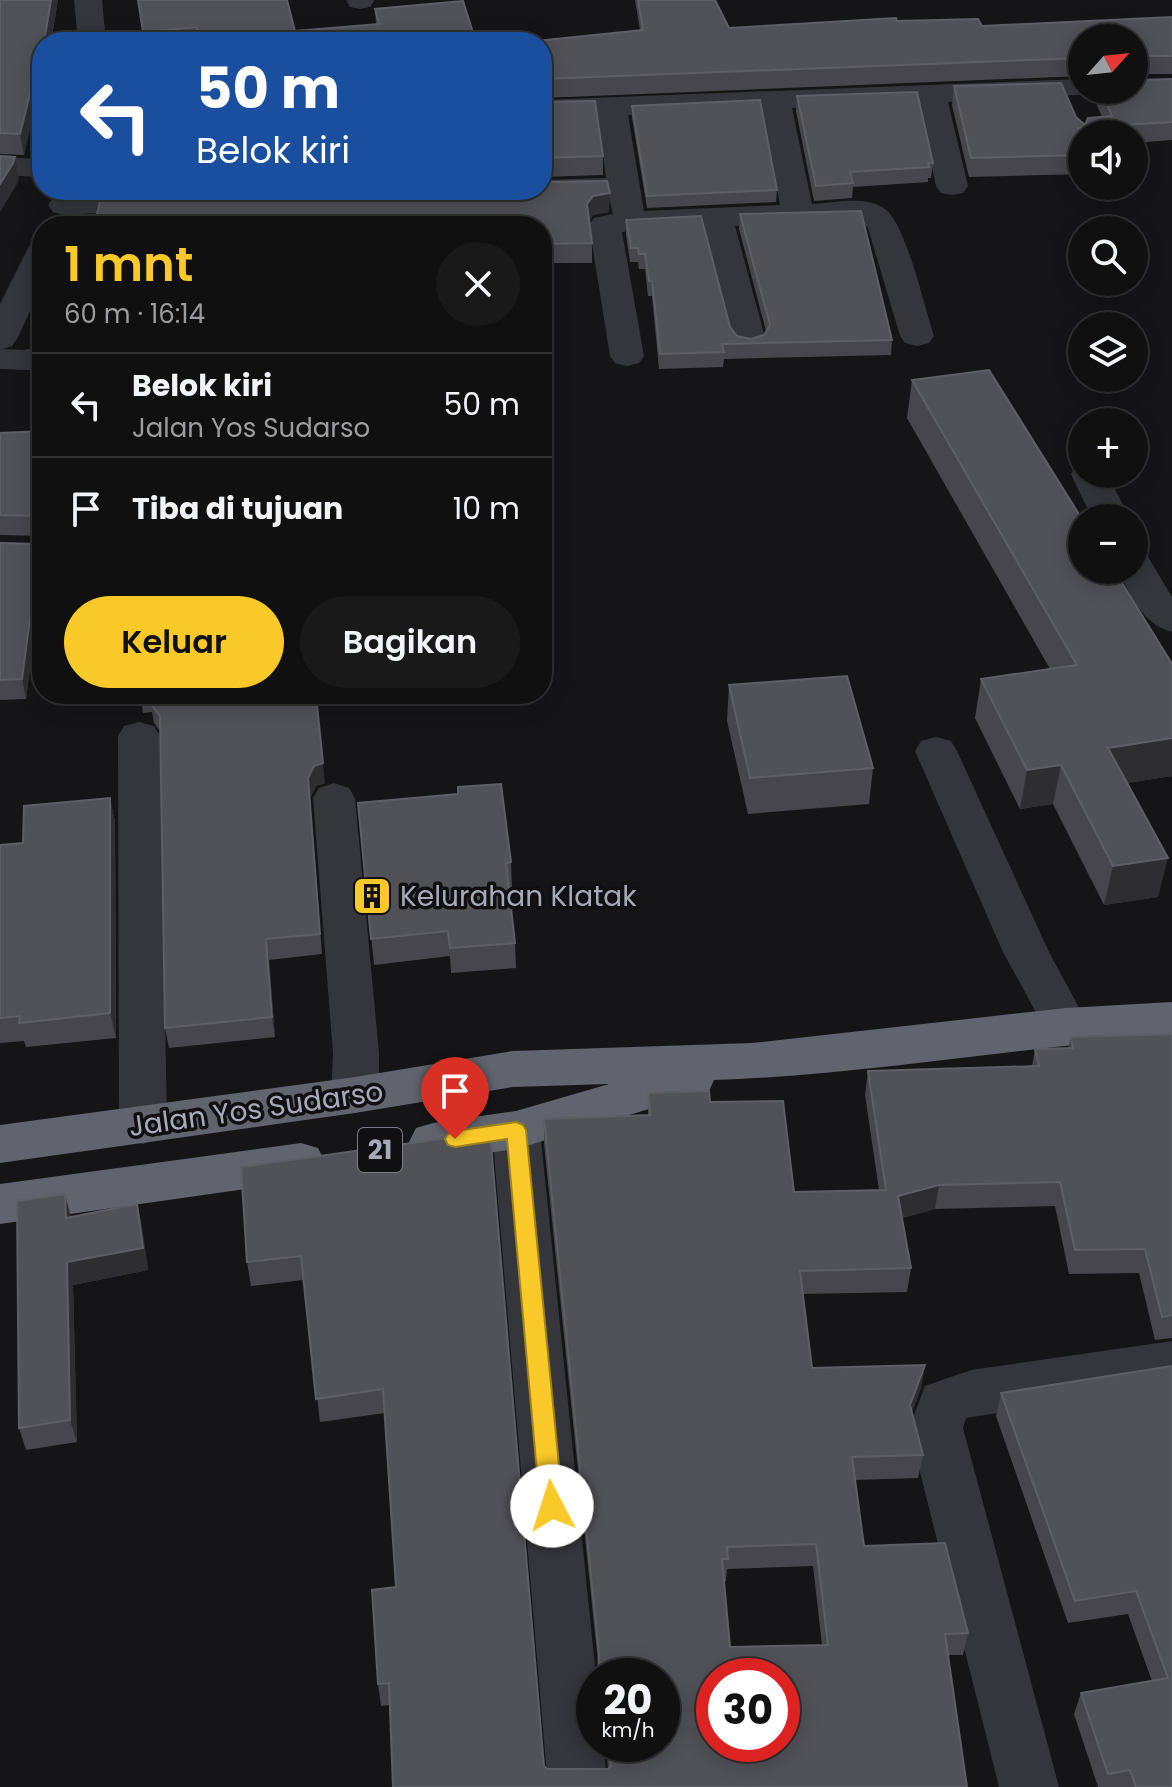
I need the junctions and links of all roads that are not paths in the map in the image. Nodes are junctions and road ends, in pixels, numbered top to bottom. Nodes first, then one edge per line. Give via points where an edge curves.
1 (88, 0) edge
2 (91, 32) edge
3 (931, 93) junction
4 (1068, 96) edge
5 (775, 98) junction
6 (612, 106) junction
7 (552, 109) edge
8 (0, 166) edge
9 (32, 168) edge
10 (952, 186) dead end
11 (623, 187) junction
12 (552, 189) edge
13 (187, 202) edge
14 (63, 207) edge
15 (798, 213) junction
16 (95, 215) edge
17 (717, 218) junction
18 (630, 221) junction
19 (30, 266) edge
20 (917, 336) dead end
21 (0, 339) edge
22 (749, 341) edge
23 (627, 356) dead end
24 (0, 359) edge
25 (32, 359) edge
26 (1144, 584) edge
27 (1172, 619) edge
28 (139, 736) dead end
29 (936, 751) dead end
30 (334, 798) dead end
31 (1172, 1019) edge
32 (1066, 1026) junction
33 (752, 1061) junction
34 (355, 1095) junction
35 (143, 1125) junction
36 (516, 1130) junction
37 (0, 1144) edge
38 (0, 1204) edge
39 (1172, 1363) edge
40 (578, 1787) edge
41 (1029, 1787) edge

1 - 2 street
3 - 4 street
3 - 5 street
3 - 10 street
5 - 6 street
5 - 15 street
6 - 7 street
6 - 11 street
8 - 9 street
11 - 12 street
11 - 18 street
13 - 16 street
14 - 16 street
15 - 17 street
15 - 20 street via 873,215 883,226
17 - 18 street
17 - 22 street
18 - 23 street via 605,225
19 - 21 street
24 - 25 street
26 - 27 street
28 - 35 street
29 - 32 street via 1026,952
30 - 34 street
31 - 32 highway, 21
32 - 33 highway, 21
33 - 34 highway, Jalan Yos Sudarso / 21 via 513,1069
33 - 36 highway, Jalan Yos Sudarso / 21
34 - 35 highway, Jalan Yos Sudarso / 21
35 - 37 highway, Jalan Yos Sudarso / 21
36 - 38 highway, Jalan Yos Sudarso / 21
36 - 40 street
39 - 41 street via 971,1393 944,1402 936,1428

